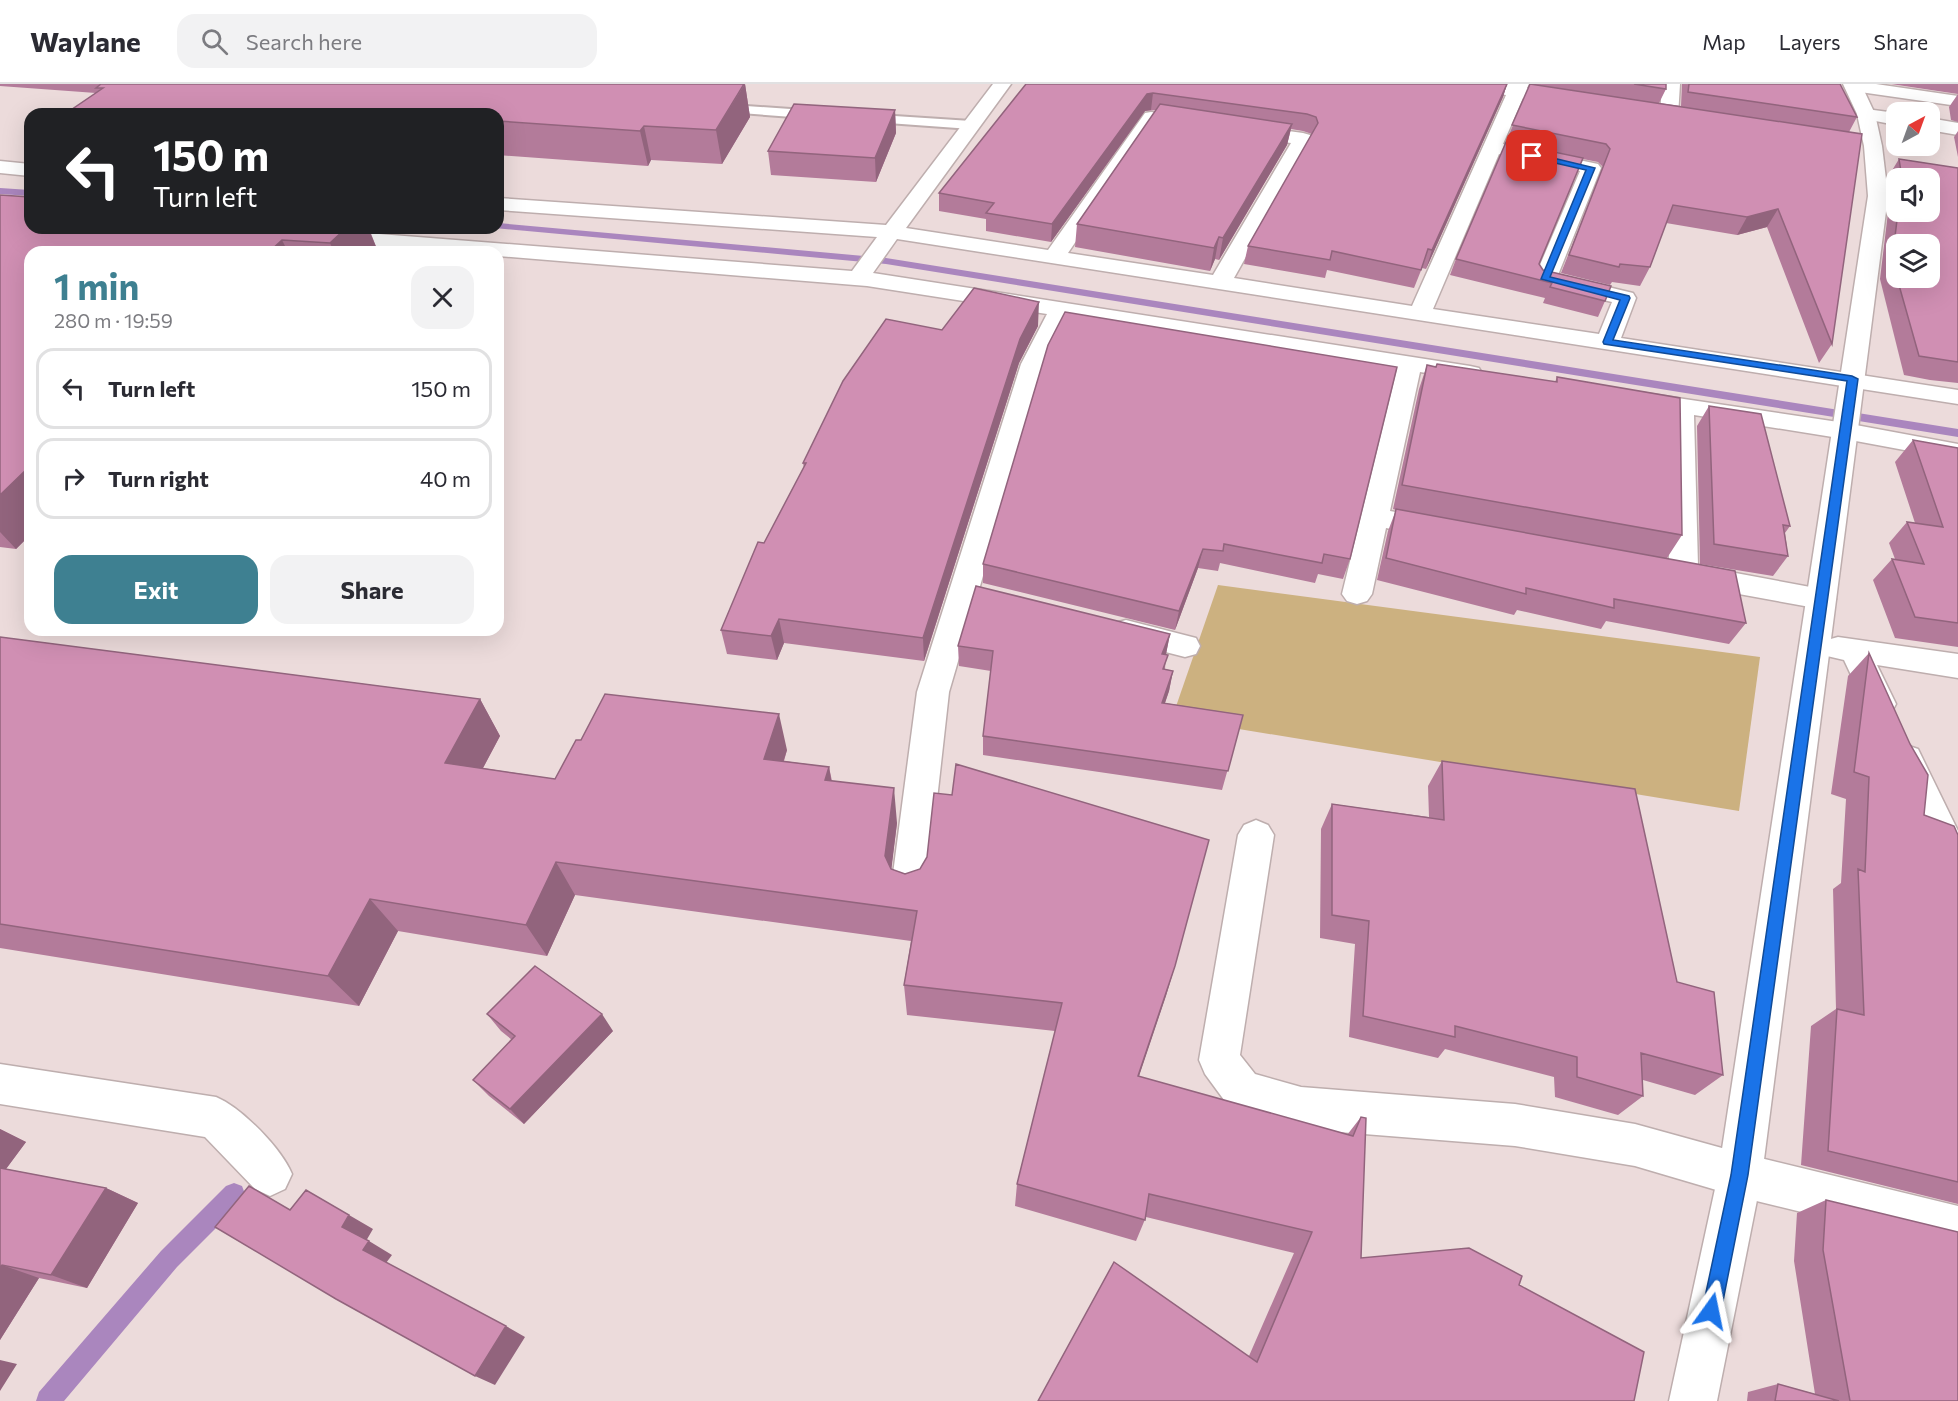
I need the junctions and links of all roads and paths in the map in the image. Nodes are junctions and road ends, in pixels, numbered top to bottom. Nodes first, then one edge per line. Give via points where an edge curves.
1 (1002, 84) edge
2 (1467, 84) edge
3 (1671, 84) edge
4 (1852, 85) edge
5 (1519, 88) edge
6 (1958, 101) edge
7 (1587, 103) edge
8 (699, 107) edge
9 (1646, 112) edge
10 (1866, 114) junction
11 (830, 116) edge
12 (1669, 116) junction
13 (853, 117) edge
14 (1886, 117) edge
15 (1692, 119) edge
16 (971, 125) junction
17 (1940, 126) edge
18 (1958, 129) edge
19 (1850, 143) edge
20 (1493, 147) junction
21 (1873, 147) junction
22 (0, 167) edge
23 (24, 169) edge
24 (504, 204) edge
25 (890, 232) junction
26 (308, 235) edge
27 (449, 246) edge
28 (504, 250) edge
29 (1054, 257) junction
30 (858, 278) junction
31 (1221, 283) junction
32 (1061, 309) junction
33 (1420, 313) junction
34 (1608, 342) junction
35 (1410, 364) junction
36 (1492, 376) edge
37 (1852, 379) junction
38 (1610, 395) edge
39 (1958, 397) edge
40 (1681, 406) junction
41 (1845, 432) junction
42 (1958, 453) edge
43 (1375, 517) junction
44 (1455, 532) edge
45 (1357, 594) dead end
46 (1821, 599) junction
47 (1096, 624) edge
48 (1815, 644) junction
49 (1185, 646) dead end
50 (1855, 651) junction
51 (1958, 666) edge
52 (1256, 835) dead end
53 (1958, 868) edge
54 (909, 889) edge
55 (0, 1084) edge
56 (270, 1174) dead end
57 (1740, 1175) junction
58 (1958, 1228) edge
59 (1693, 1401) edge

1 - 16 street
2 - 5 street
3 - 12 street
4 - 6 street
4 - 10 street
5 - 7 street
5 - 20 street
8 - 11 lane
9 - 12 street
10 - 14 street
10 - 21 street
12 - 15 street
13 - 16 lane
16 - 25 street
17 - 18 street
19 - 21 street
20 - 33 street
20 - 34 street via 1591,168 1545,279 1625,298
21 - 37 street via 1878,196
22 - 23 street
24 - 25 street
25 - 29 street
25 - 30 street
26 - 27 street
28 - 30 street
29 - 31 street
29 - 31 street via 1151,117 1303,139
30 - 32 street
31 - 33 street
32 - 35 street
32 - 54 street via 1033,364 975,594 933,692
33 - 34 street
34 - 37 street
35 - 36 street
35 - 43 street
37 - 39 street
37 - 41 street
38 - 40 street
40 - 41 street
40 - 46 street via 1672,572
41 - 42 street
41 - 46 street
43 - 44 street
43 - 45 street
46 - 48 street
47 - 49 street
48 - 50 street
48 - 57 street
50 - 51 street
50 - 53 street
52 - 57 street via 1219,1060 1242,1090 1301,1108 1526,1127 1635,1146
55 - 56 street via 216,1118
57 - 58 street
57 - 59 street

